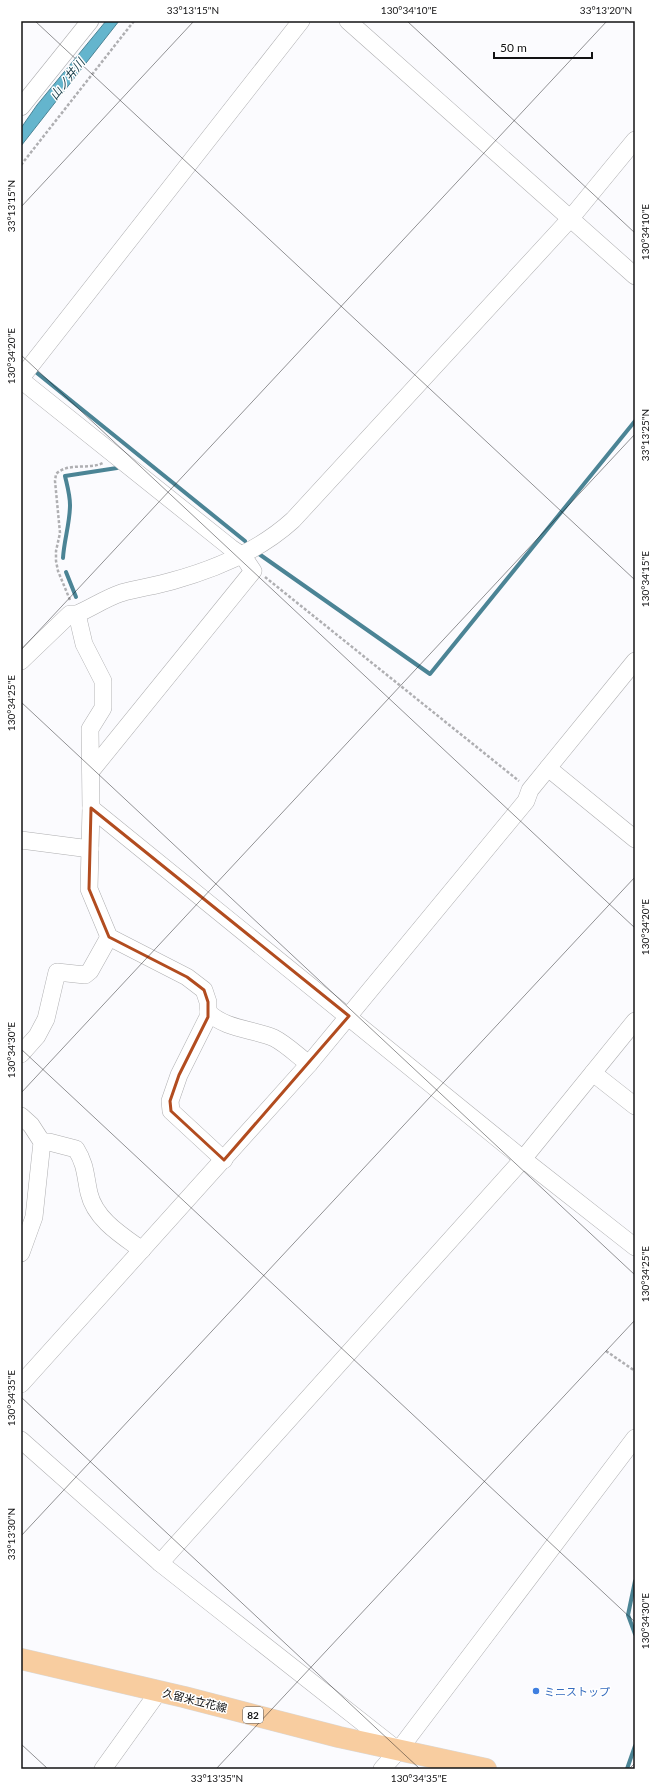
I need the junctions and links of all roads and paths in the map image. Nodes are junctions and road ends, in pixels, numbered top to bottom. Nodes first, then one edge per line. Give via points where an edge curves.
1 (90, 21) edge
2 (134, 21) edge
3 (301, 21) edge
4 (348, 21) edge
5 (21, 107) edge
6 (635, 140) edge
7 (21, 165) edge
8 (570, 219) junction
9 (635, 276) edge
10 (21, 379) edge
11 (116, 457) junction
12 (243, 556) junction
13 (253, 571) junction
14 (77, 614) junction
15 (21, 661) edge
16 (635, 661) edge
17 (548, 768) junction
18 (91, 771) junction
19 (530, 790) junction
20 (91, 808) junction
21 (635, 839) edge
22 (21, 840) edge
23 (90, 849) junction
24 (109, 937) junction
25 (208, 1012) junction
26 (349, 1016) junction
27 (635, 1021) edge
28 (21, 1054) edge
29 (309, 1064) junction
30 (593, 1073) junction
31 (635, 1106) edge
32 (21, 1116) edge
33 (42, 1142) junction
34 (523, 1159) junction
35 (224, 1160) junction
36 (634, 1244) edge
37 (142, 1250) junction
38 (21, 1253) edge
39 (606, 1351) dead end
40 (635, 1371) edge
41 (21, 1384) edge
42 (635, 1438) edge
43 (21, 1440) edge
44 (160, 1563) junction
45 (21, 1659) edge
46 (159, 1691) junction
47 (398, 1751) junction
48 (103, 1769) edge
49 (382, 1769) edge
50 (486, 1769) edge

1 - 5 street
2 - 7 path
3 - 10 street
4 - 8 street
6 - 8 street
8 - 9 street
8 - 12 street via 293,520
10 - 11 street
11 - 12 street
11 - 14 path via 98,466 65,468 56,474 60,533 56,551 58,571
12 - 13 street
12 - 14 street via 173,581 120,594
13 - 18 street
13 - 19 path via 259,572
14 - 15 street via 70,614
14 - 18 street via 84,644 103,681 102,708 90,729
16 - 17 street
17 - 19 street
17 - 21 street
18 - 20 street
19 - 26 street via 526,801
20 - 23 street
20 - 26 street
22 - 23 street
23 - 24 street via 89,888
24 - 25 street via 187,977 204,990
24 - 28 street via 90,971 85,975 57,972 46,1019
25 - 29 street via 213,1018 275,1039
25 - 35 street via 208,1017 179,1074 170,1101 171,1111
26 - 29 street
26 - 34 street
27 - 30 street
29 - 35 street
30 - 31 street
30 - 34 street
32 - 33 street via 31,1125
33 - 37 street via 76,1149 83,1160 89,1194 97,1211 108,1224
33 - 38 street via 34,1217
34 - 36 street
34 - 44 street
35 - 37 street
37 - 41 street
39 - 40 path
42 - 47 street
43 - 44 street
44 - 47 street
45 - 46 main road, 久留米立花線 / 82
46 - 47 main road, 久留米立花線 / 82
46 - 48 street
47 - 49 street
47 - 50 main road, 久留米立花線 / 82

